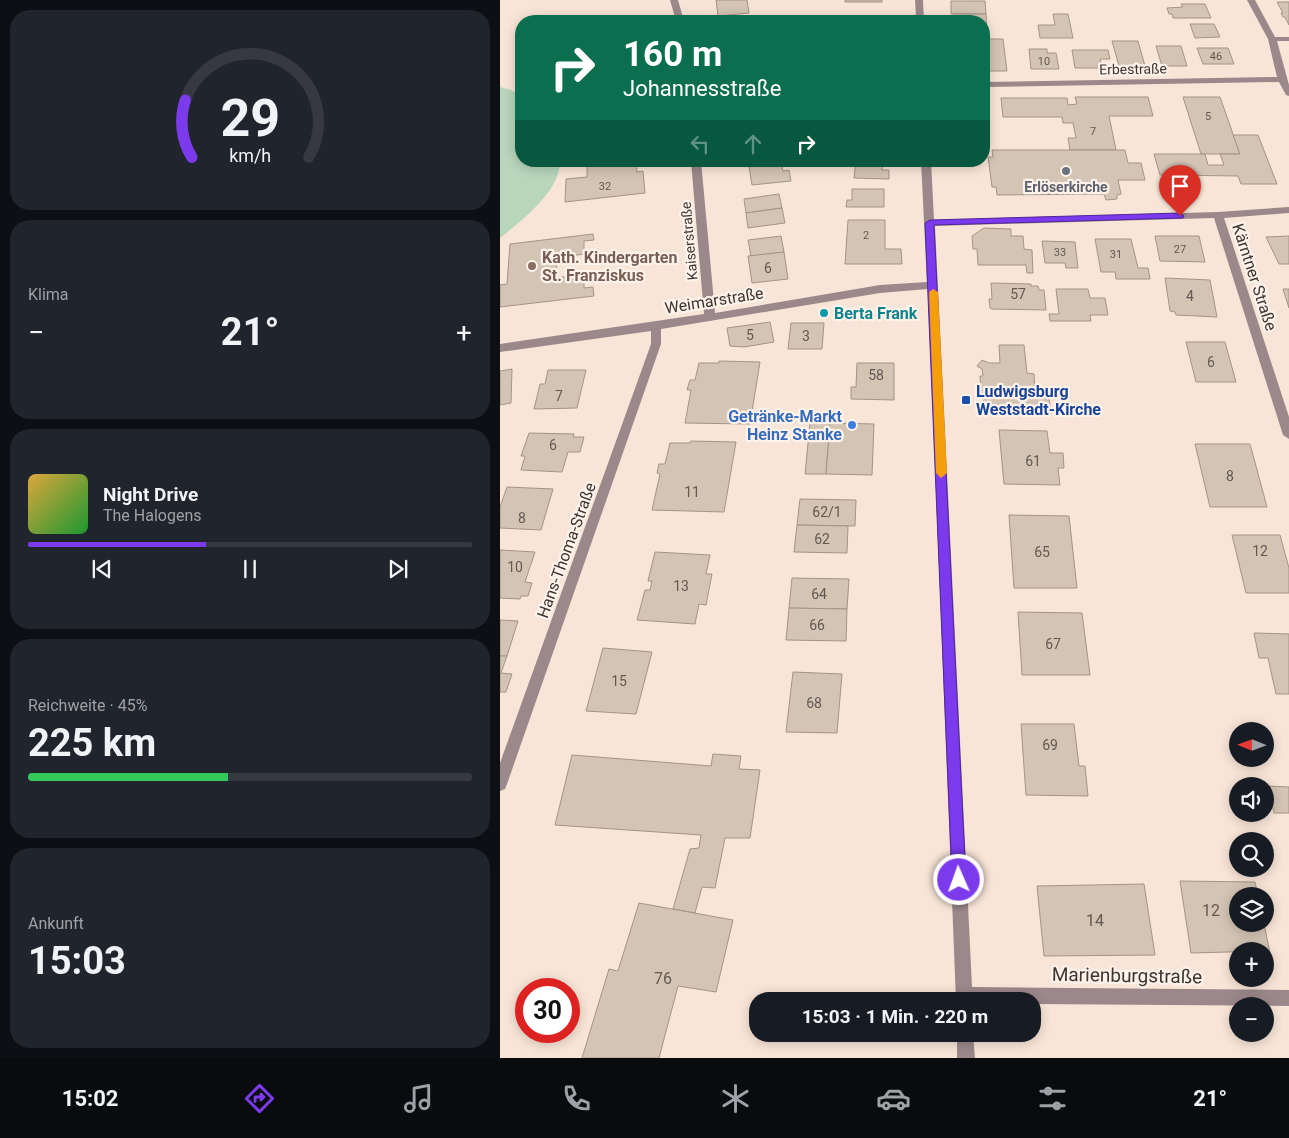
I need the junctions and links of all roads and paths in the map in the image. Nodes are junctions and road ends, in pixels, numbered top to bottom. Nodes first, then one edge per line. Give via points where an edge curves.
1 (674, 0) edge
2 (919, 0) edge
3 (1251, 0) edge
4 (678, 15) edge
5 (920, 15) edge
6 (1272, 39) junction
7 (1289, 39) edge
8 (1282, 79) junction
9 (990, 85) edge
10 (1289, 93) edge
11 (697, 167) edge
12 (926, 167) edge
13 (1289, 210) edge
14 (1218, 215) junction
15 (930, 223) junction
16 (933, 285) junction
17 (710, 318) junction
18 (656, 326) junction
19 (500, 348) edge
20 (1289, 435) edge
21 (500, 784) edge
22 (964, 992) edge
23 (1041, 998) edge
24 (1289, 998) edge
25 (965, 1042) edge
26 (966, 1058) edge

1 - 4 street
2 - 5 street
3 - 6 street
6 - 7 street
6 - 8 street
8 - 9 street, Erbestraße
8 - 10 street
11 - 17 street, Kaiserstraße
12 - 15 street
13 - 14 street
14 - 15 street
14 - 20 street, Kärntner Straße
15 - 16 street
16 - 17 street, Weimarstraße via 880,290
16 - 22 street
17 - 18 street, Weimarstraße
18 - 19 street, Weimarstraße
18 - 21 street, Hans-Thoma-Straße via 656,344
23 - 24 street, Marienburgstraße
25 - 26 street

